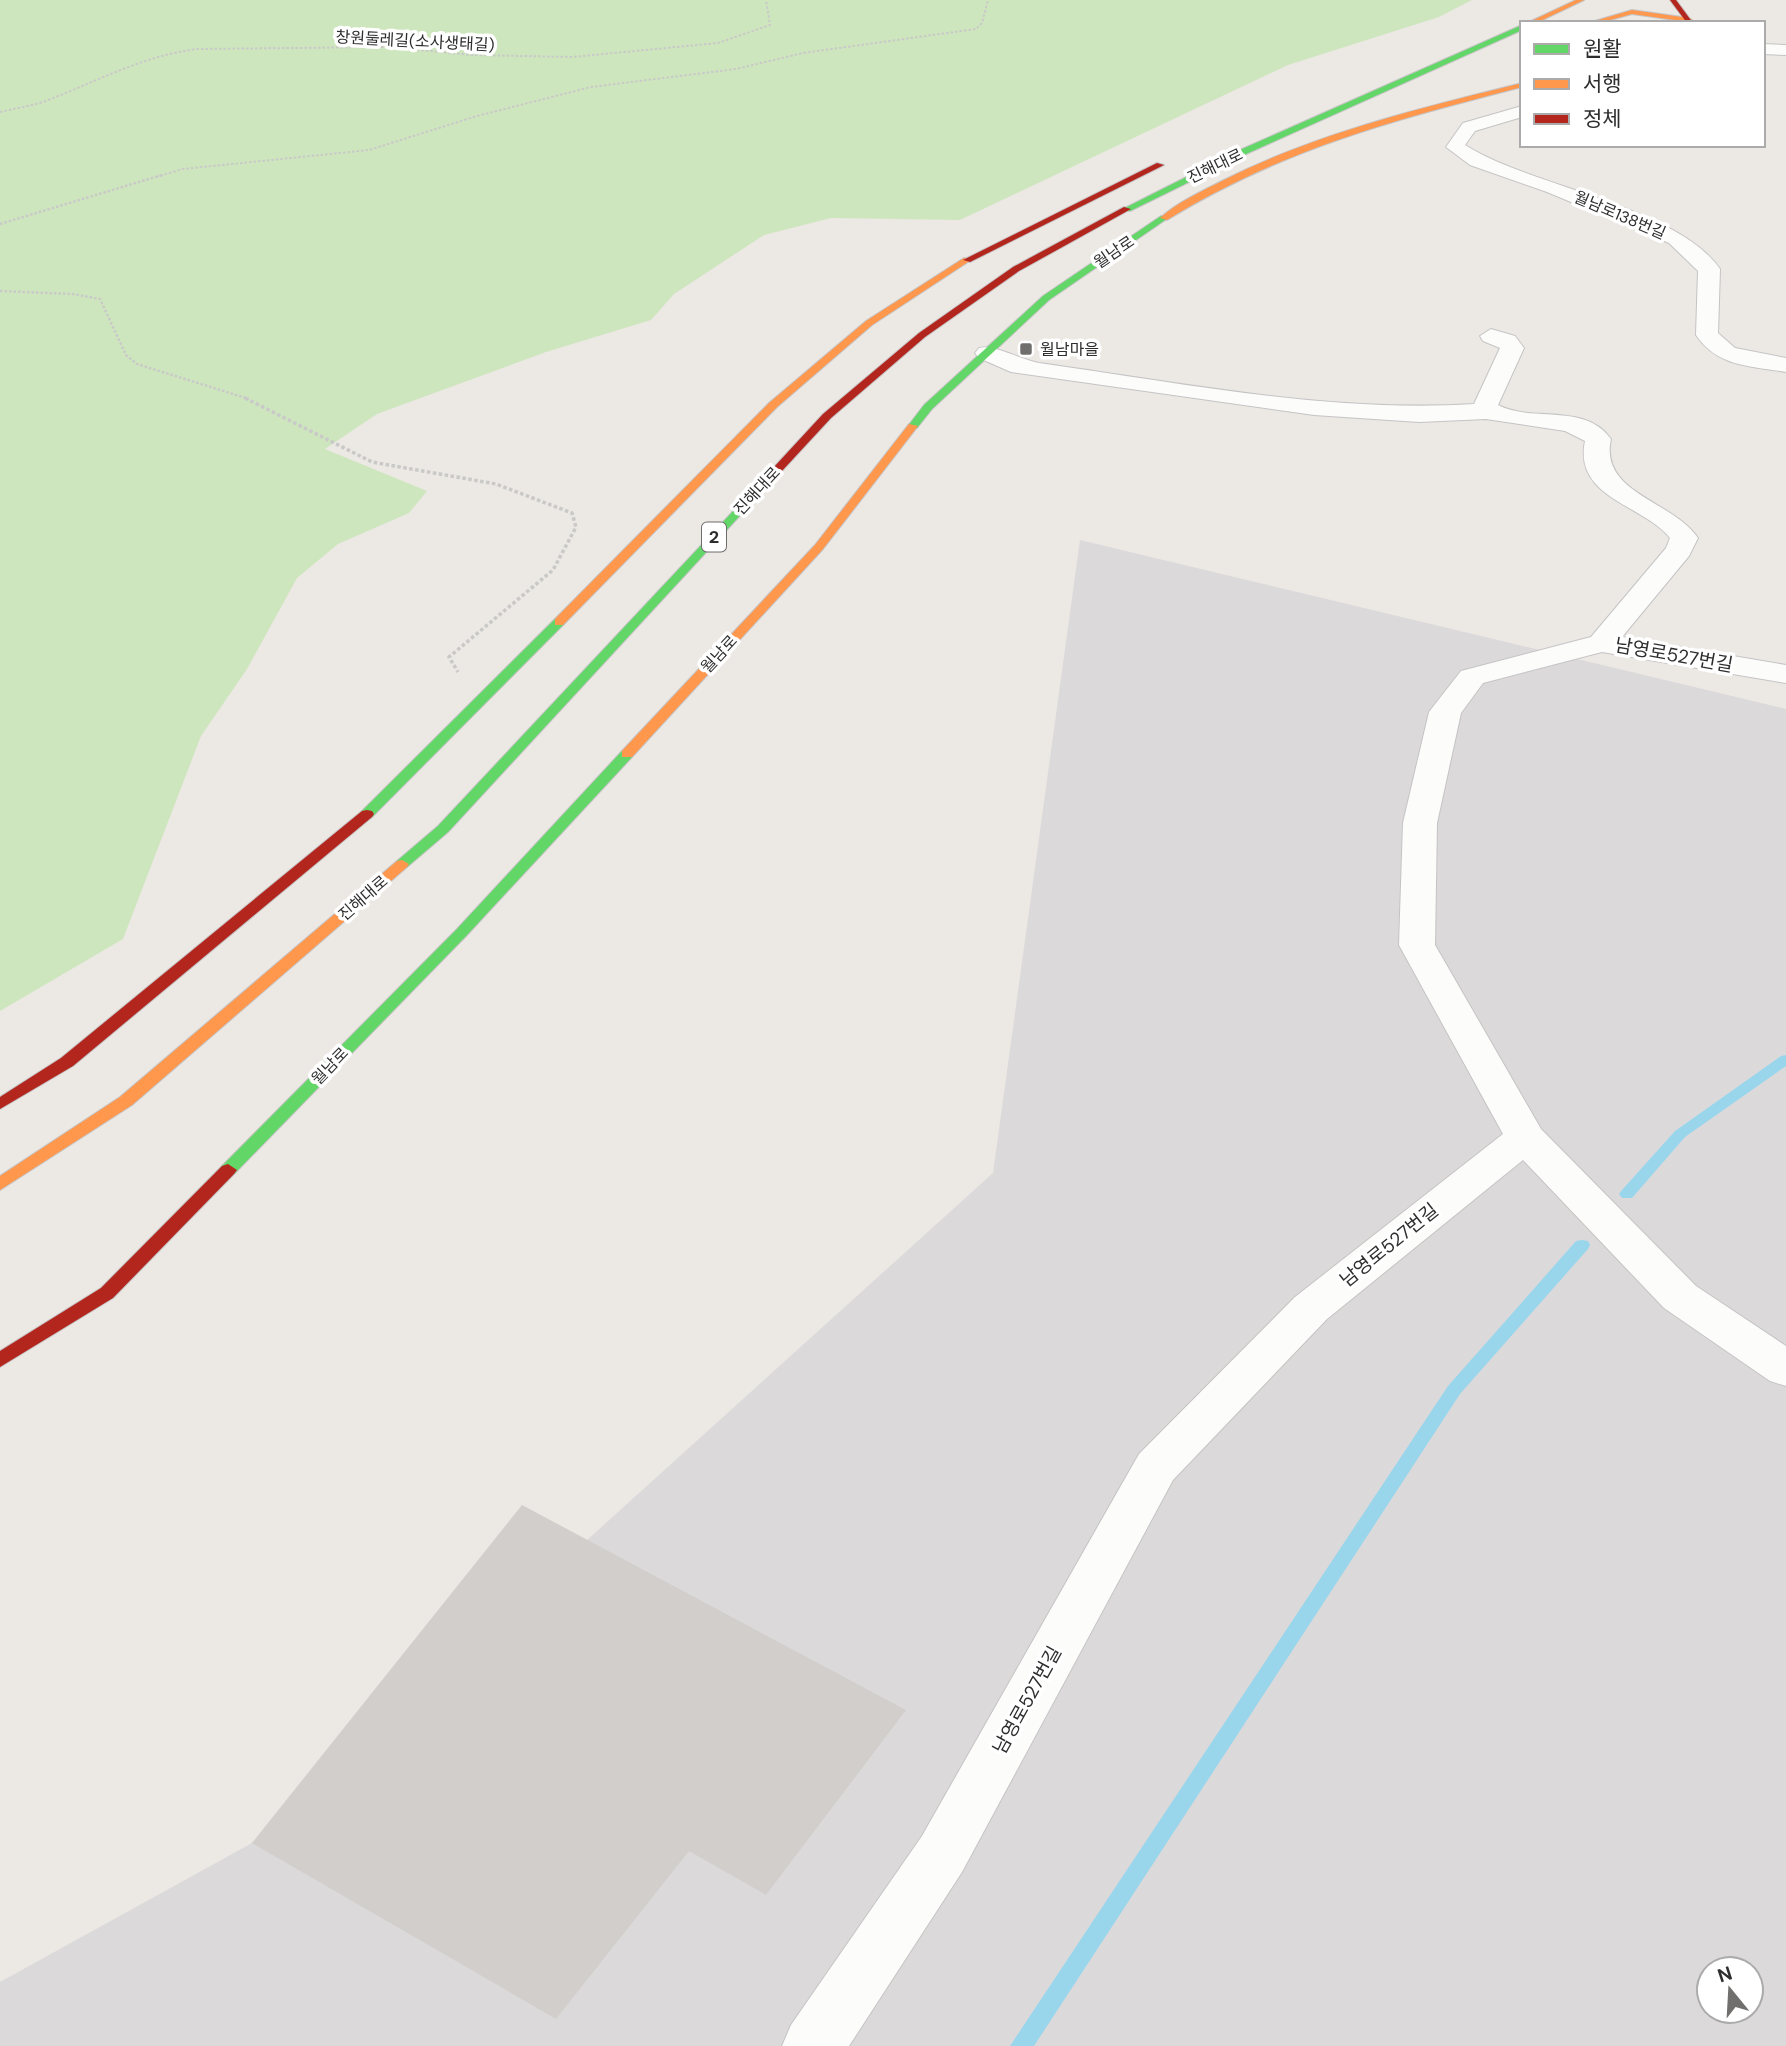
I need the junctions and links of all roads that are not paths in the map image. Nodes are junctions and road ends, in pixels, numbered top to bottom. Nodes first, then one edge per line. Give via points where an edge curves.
1 (1581, 0) edge
2 (1618, 0) edge
3 (1682, 13) edge
4 (1534, 21) edge
5 (1598, 21) edge
6 (1520, 28) edge
7 (1765, 49) edge
8 (1786, 50) edge
9 (1449, 86) dead end
10 (1520, 86) edge
11 (1520, 112) edge
12 (1264, 143) junction
13 (1180, 155) dead end
14 (1491, 336) dead end
15 (987, 353) junction
16 (1786, 365) edge
17 (1489, 411) junction
18 (1602, 643) junction
19 (1786, 674) edge
20 (0, 1104) edge
21 (1525, 1137) junction
22 (0, 1184) edge
23 (0, 1360) edge
24 (1786, 1369) edge
25 (813, 2046) edge

1 - 4 main road
2 - 3 main road via 1643,9
3 - 5 main road via 1632,12
6 - 12 main road, 진해대로 / 2
7 - 8 street
9 - 12 main road via 1400,107
10 - 15 main road, 월남로 via 1388,119 1272,161 1198,197 1046,298
11 - 16 street, 월남로138번길 via 1469,127 1455,147 1477,161 1676,239 1709,269 1707,335 1727,354
12 - 22 main road, 진해대로 / 2 via 1016,269 922,335 827,416 443,829 126,1101
13 - 20 main road, 진해대로 via 971,257 869,323 773,405 377,806 66,1062
14 - 17 street via 1513,348 1491,391 1485,408
15 - 17 street via 1011,365 1039,370 1314,408 1419,415
15 - 23 main road, 월남로 via 928,407 819,547 433,961 107,1293
17 - 18 street via 1560,422 1593,434 1598,439 1595,458 1616,493 1684,538
18 - 19 street, 남영로527번길
18 - 21 street, 남영로527번길 via 1472,677 1445,712 1420,822 1417,945
21 - 24 street via 1680,1297
21 - 25 street, 남영로527번길 via 1311,1308 1156,1467 942,1854

